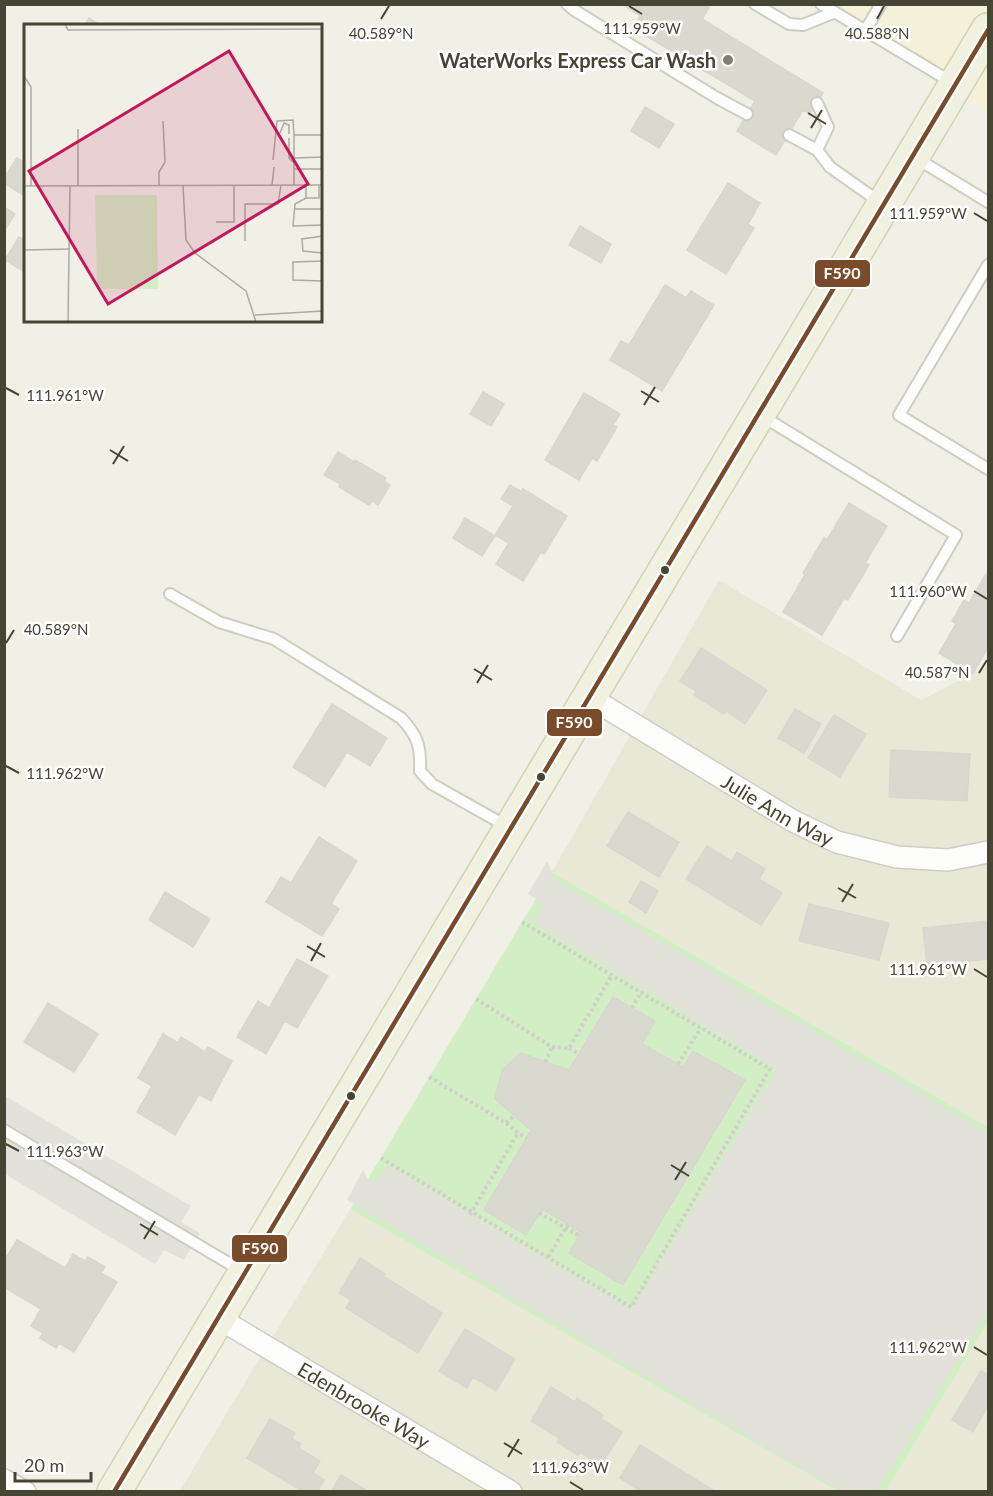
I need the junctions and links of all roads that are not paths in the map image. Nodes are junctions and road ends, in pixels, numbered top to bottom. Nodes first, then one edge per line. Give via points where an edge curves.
1 (567, 4) edge
2 (755, 4) edge
3 (821, 4) edge
4 (880, 4) edge
5 (835, 12) junction
6 (988, 30) edge
7 (865, 31) junction
8 (956, 84) junction
9 (817, 103) dead end
10 (747, 114) dead end
11 (789, 135) dead end
12 (817, 150) junction
13 (913, 156) junction
14 (988, 202) edge
15 (884, 205) junction
16 (988, 265) edge
17 (759, 414) junction
18 (988, 469) edge
19 (170, 594) dead end
20 (897, 636) dead end
21 (589, 697) junction
22 (510, 829) junction
23 (988, 852) edge
24 (4, 1130) edge
25 (244, 1273) junction
26 (218, 1318) junction
27 (4, 1480) edge
28 (25, 1491) edge
29 (114, 1491) edge
30 (511, 1491) edge

1 - 10 lane
2 - 5 lane via 789,24 803,25
3 - 5 lane
4 - 7 lane
5 - 7 lane
6 - 8 main road
7 - 8 lane
8 - 13 main road
9 - 12 lane via 828,127
11 - 12 lane
12 - 15 lane via 830,167
13 - 14 lane
13 - 15 main road
15 - 17 main road
16 - 18 lane via 898,415
17 - 20 lane via 956,535
17 - 21 main road
19 - 22 lane via 219,622 274,639 401,718 413,731 421,755 420,771 432,784
21 - 22 main road
21 - 23 street, Julie Ann Way via 793,821 837,842 897,857 948,860
22 - 25 main road
24 - 25 lane
25 - 26 main road
26 - 29 main road
26 - 30 street, Edenbrooke Way
27 - 28 street

